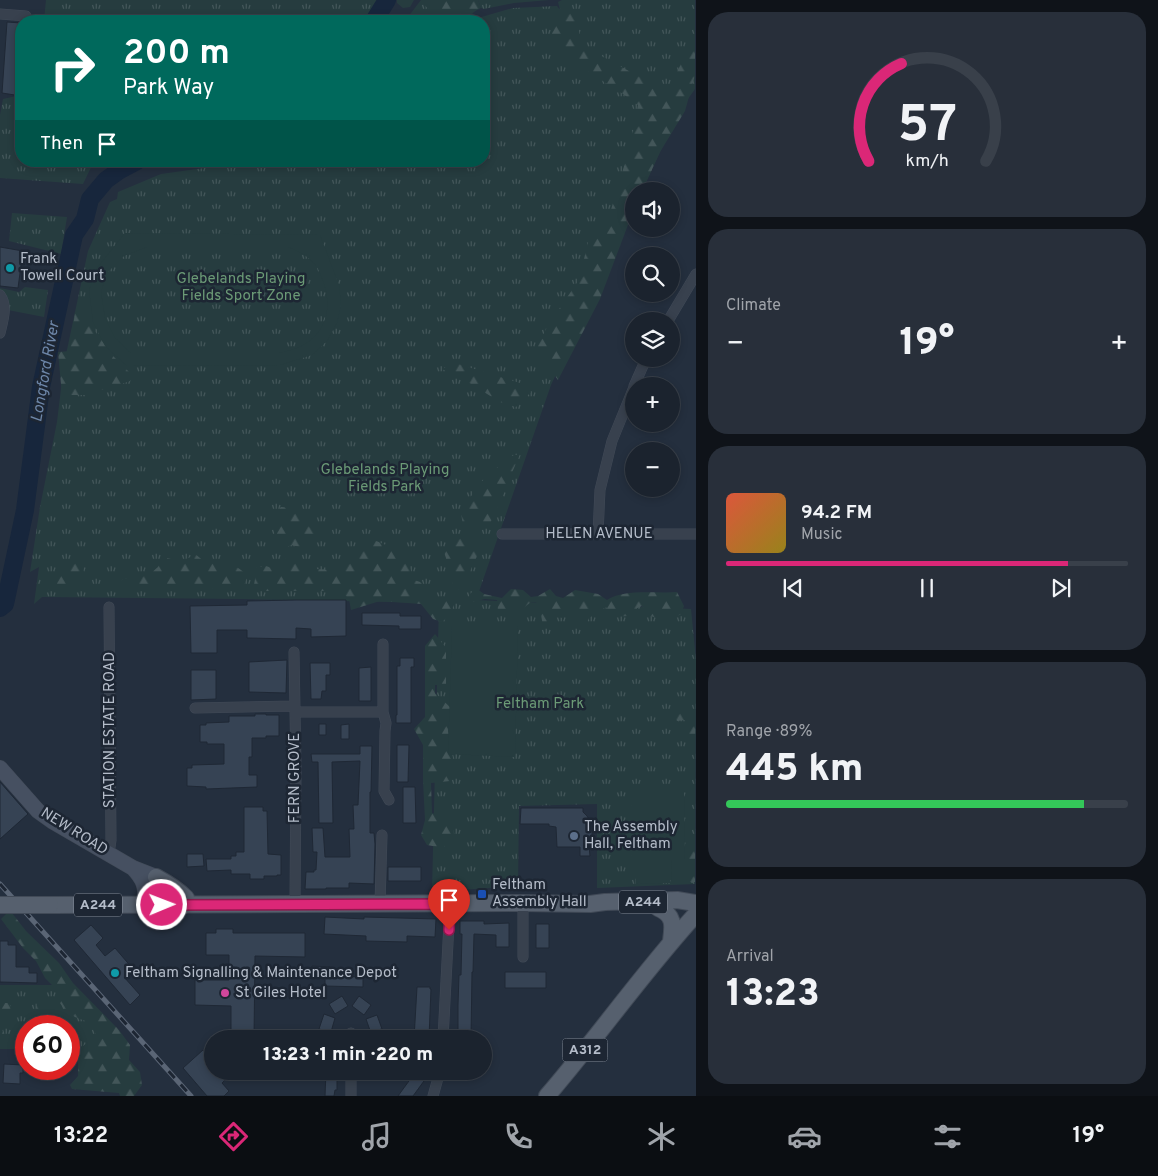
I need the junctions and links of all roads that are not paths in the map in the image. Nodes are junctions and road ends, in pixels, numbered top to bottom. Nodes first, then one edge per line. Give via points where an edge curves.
1 (0, 14) edge
2 (15, 15) edge
3 (696, 274) edge
4 (0, 295) edge
5 (673, 312) edge
6 (0, 333) edge
7 (625, 409) edge
8 (502, 534) dead end
9 (598, 534) junction
10 (696, 534) edge
11 (109, 607) dead end
12 (383, 644) dead end
13 (294, 652) dead end
14 (195, 708) dead end
15 (294, 709) junction
16 (383, 712) junction
17 (0, 768) edge
18 (389, 800) dead end
19 (382, 835) dead end
20 (107, 853) junction
21 (133, 868) junction
22 (156, 877) junction
23 (523, 903) junction
24 (696, 903) edge
25 (295, 904) junction
26 (380, 904) junction
27 (450, 904) junction
28 (590, 904) junction
29 (0, 905) edge
30 (154, 905) junction
31 (186, 905) junction
32 (696, 906) edge
33 (658, 908) junction
34 (696, 914) edge
35 (671, 941) junction
36 (523, 957) dead end
37 (443, 1030) edge
38 (351, 1080) edge
39 (437, 1080) edge
40 (351, 1096) edge
41 (433, 1096) edge
42 (547, 1096) edge

1 - 2 street
3 - 5 street
4 - 6 street via 5,306
7 - 9 street via 612,441 600,490
8 - 9 street, HELEN AVENUE
9 - 10 street, HELEN AVENUE
11 - 20 street, STATION ESTATE ROAD via 111,840
12 - 16 street
13 - 15 street, FERN GROVE
14 - 15 street
15 - 16 street
15 - 25 street, FERN GROVE
16 - 18 street via 386,723 384,791
17 - 20 main road, NEW ROAD via 38,811
19 - 26 street
20 - 21 main road, NEW ROAD
21 - 22 main road, NEW ROAD
21 - 30 main road via 143,880
22 - 30 main road via 160,884
22 - 31 main road via 185,897
23 - 27 main road, A244
23 - 28 main road, A244
23 - 36 street
24 - 28 main road, A244 via 677,900
25 - 26 main road, A244
25 - 31 main road, A244
26 - 27 main road, A244
27 - 37 street
28 - 33 main road, A244
29 - 30 main road, A244, bridge
30 - 31 main road, A244
32 - 33 main road, A244 via 678,911
33 - 35 main road, A244 via 672,919
34 - 35 main road, A312
35 - 42 main road, A312
38 - 40 street
39 - 41 street

